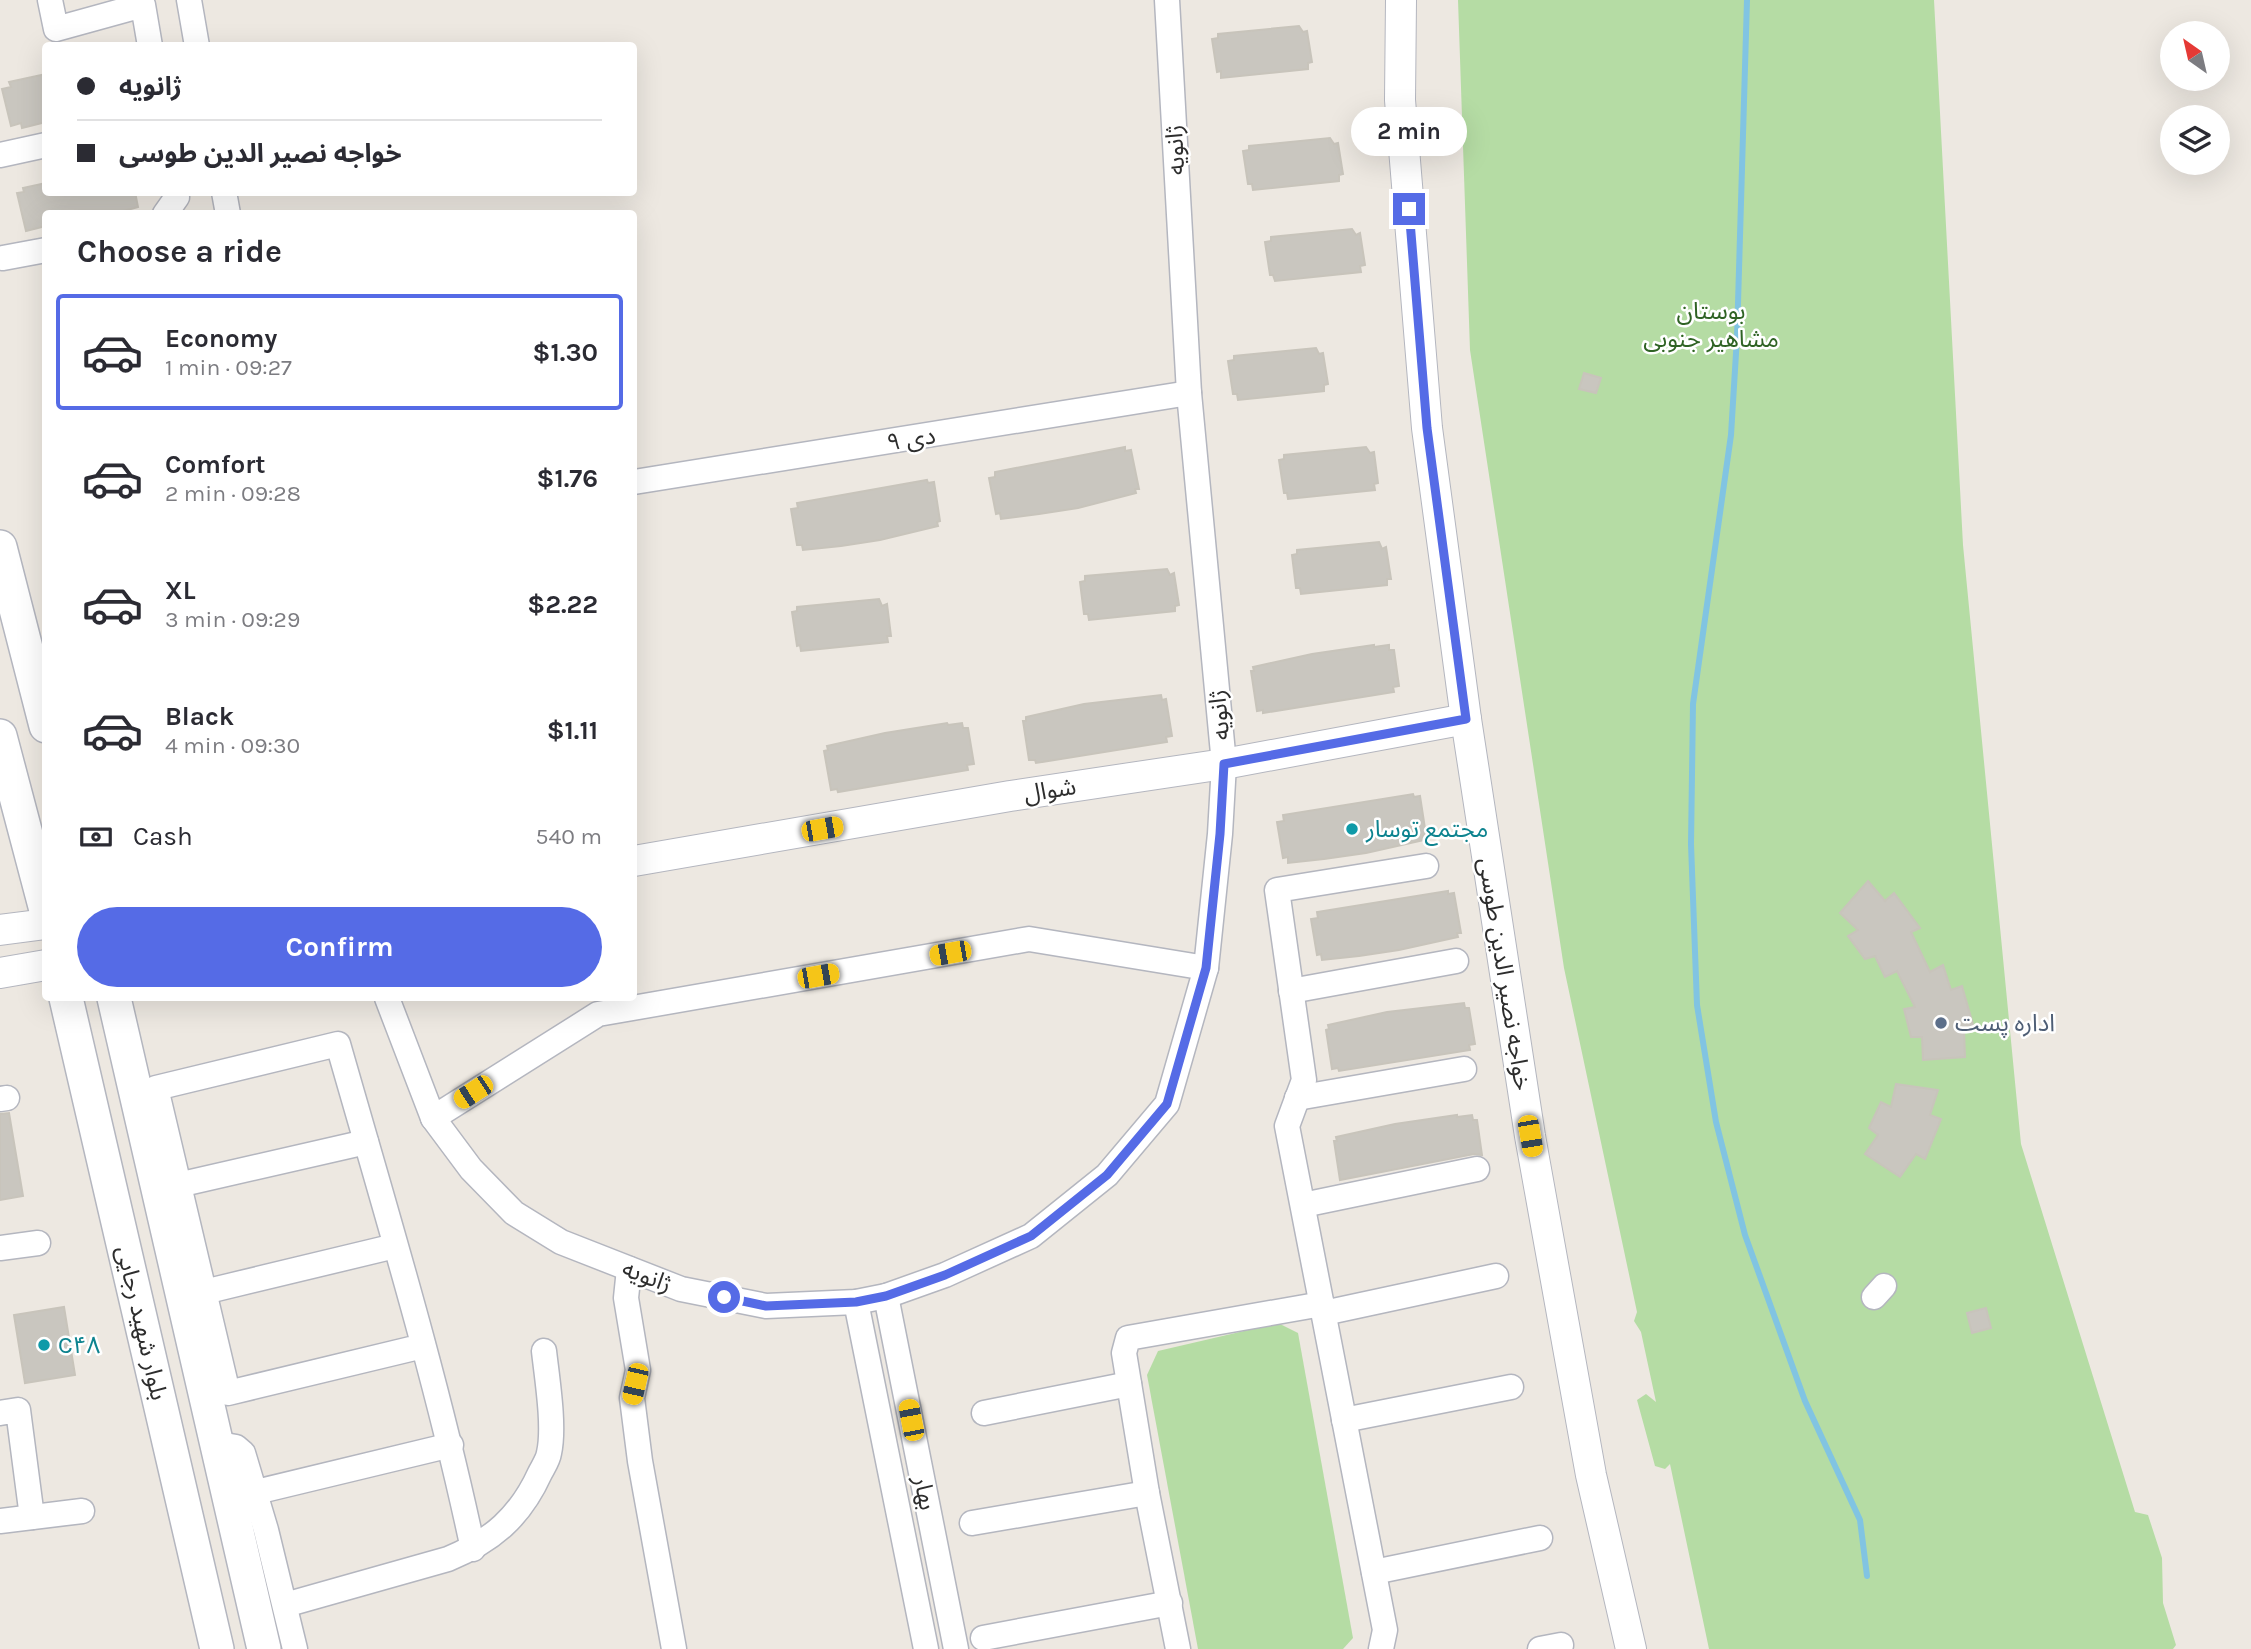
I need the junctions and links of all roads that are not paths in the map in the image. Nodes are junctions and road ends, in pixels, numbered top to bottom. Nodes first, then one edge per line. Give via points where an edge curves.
1 (50, 0) edge
2 (189, 0) edge
3 (1167, 0) edge
4 (1401, 0) edge
5 (149, 42) edge
6 (196, 42) edge
7 (42, 146) edge
8 (0, 155) edge
9 (42, 251) edge
10 (3, 258) dead end
11 (1189, 393) junction
12 (637, 482) edge
13 (0, 547) edge
14 (42, 710) edge
15 (1466, 719) junction
16 (0, 736) edge
17 (1224, 764) junction
18 (637, 860) edge
19 (1426, 866) dead end
20 (42, 895) edge
21 (42, 925) edge
22 (0, 930) edge
23 (1456, 961) dead end
24 (42, 966) edge
25 (1206, 968) junction
26 (0, 973) edge
27 (1292, 990) junction
28 (67, 1001) edge
29 (115, 1001) edge
30 (388, 1001) edge
31 (1464, 1069) dead end
32 (1297, 1098) junction
33 (433, 1118) junction
34 (366, 1142) junction
35 (1477, 1169) dead end
36 (178, 1185) junction
37 (1303, 1205) junction
38 (38, 1243) dead end
39 (395, 1246) junction
40 (0, 1248) edge
41 (629, 1269) junction
42 (1496, 1276) dead end
43 (204, 1292) junction
44 (886, 1296) junction
45 (856, 1302) junction
46 (1323, 1308) junction
47 (423, 1346) junction
48 (544, 1350) dead end
49 (1129, 1384) junction
50 (1511, 1387) dead end
51 (0, 1413) edge
52 (984, 1413) dead end
53 (1344, 1420) junction
54 (219, 1444) junction
55 (451, 1445) junction
56 (256, 1492) junction
57 (1147, 1493) junction
58 (82, 1511) dead end
59 (32, 1517) junction
60 (0, 1521) edge
61 (972, 1523) dead end
62 (1540, 1538) dead end
63 (473, 1549) junction
64 (1374, 1572) junction
65 (1170, 1603) junction
66 (285, 1605) junction
67 (983, 1638) dead end
68 (217, 1649) edge
69 (264, 1649) edge
70 (295, 1649) edge
71 (674, 1649) edge
72 (926, 1649) edge
73 (956, 1649) edge
74 (1178, 1649) edge
75 (1381, 1649) edge
76 (1631, 1649) edge

1 - 5 street via 56,29 143,5
2 - 6 street
3 - 11 street, ژانویه
4 - 15 street, خواجه نصیر الدین طوسی via 1400,100 1427,428
7 - 8 street
9 - 10 street
11 - 12 street, ۹ دی
11 - 17 street, ژانویه
13 - 14 main road
15 - 17 street, شوال
15 - 76 street, خواجه نصیر الدین طوسی via 1532,1149 1591,1475
16 - 20 main road
17 - 18 street, شوال
17 - 25 street, ژانویه
19 - 27 street via 1277,890
21 - 22 street
23 - 27 street
24 - 26 street
25 - 33 street via 1029,939 598,1014
25 - 44 street, ژانویه via 1167,1104 1107,1175 1031,1236
27 - 32 street via 1304,1080
28 - 68 main road, بلوار شهید رجایی
29 - 54 main road, بلوار شهید رجایی
30 - 33 street, ژانویه
31 - 32 street
32 - 37 street via 1287,1126
33 - 41 street, ژانویه via 471,1169 514,1213 561,1242
34 - 36 street
34 - 36 street via 338,1044 156,1088
34 - 39 street
35 - 37 street
36 - 43 street
37 - 46 street
38 - 40 street
39 - 43 street
39 - 47 street
41 - 45 street, ژانویه via 681,1289 766,1306
41 - 71 street via 626,1298 638,1370 632,1398
42 - 46 street
43 - 47 street via 228,1392
44 - 45 street, ژانویه
44 - 73 street, بهار
45 - 72 street, بهار
46 - 49 street via 1128,1338 1124,1353
46 - 53 street
47 - 55 street
48 - 63 street via 549,1453 531,1494 503,1528
49 - 52 street
49 - 57 street
50 - 53 street
51 - 59 street via 18,1410
53 - 64 street
54 - 56 street via 243,1453
54 - 69 main road, بلوار شهید رجایی
55 - 56 street
55 - 63 street
56 - 66 street
57 - 61 street
57 - 65 street
58 - 59 street
59 - 60 street
62 - 64 street
63 - 66 street
64 - 75 street via 1385,1630
65 - 67 street
65 - 74 street
66 - 70 street

